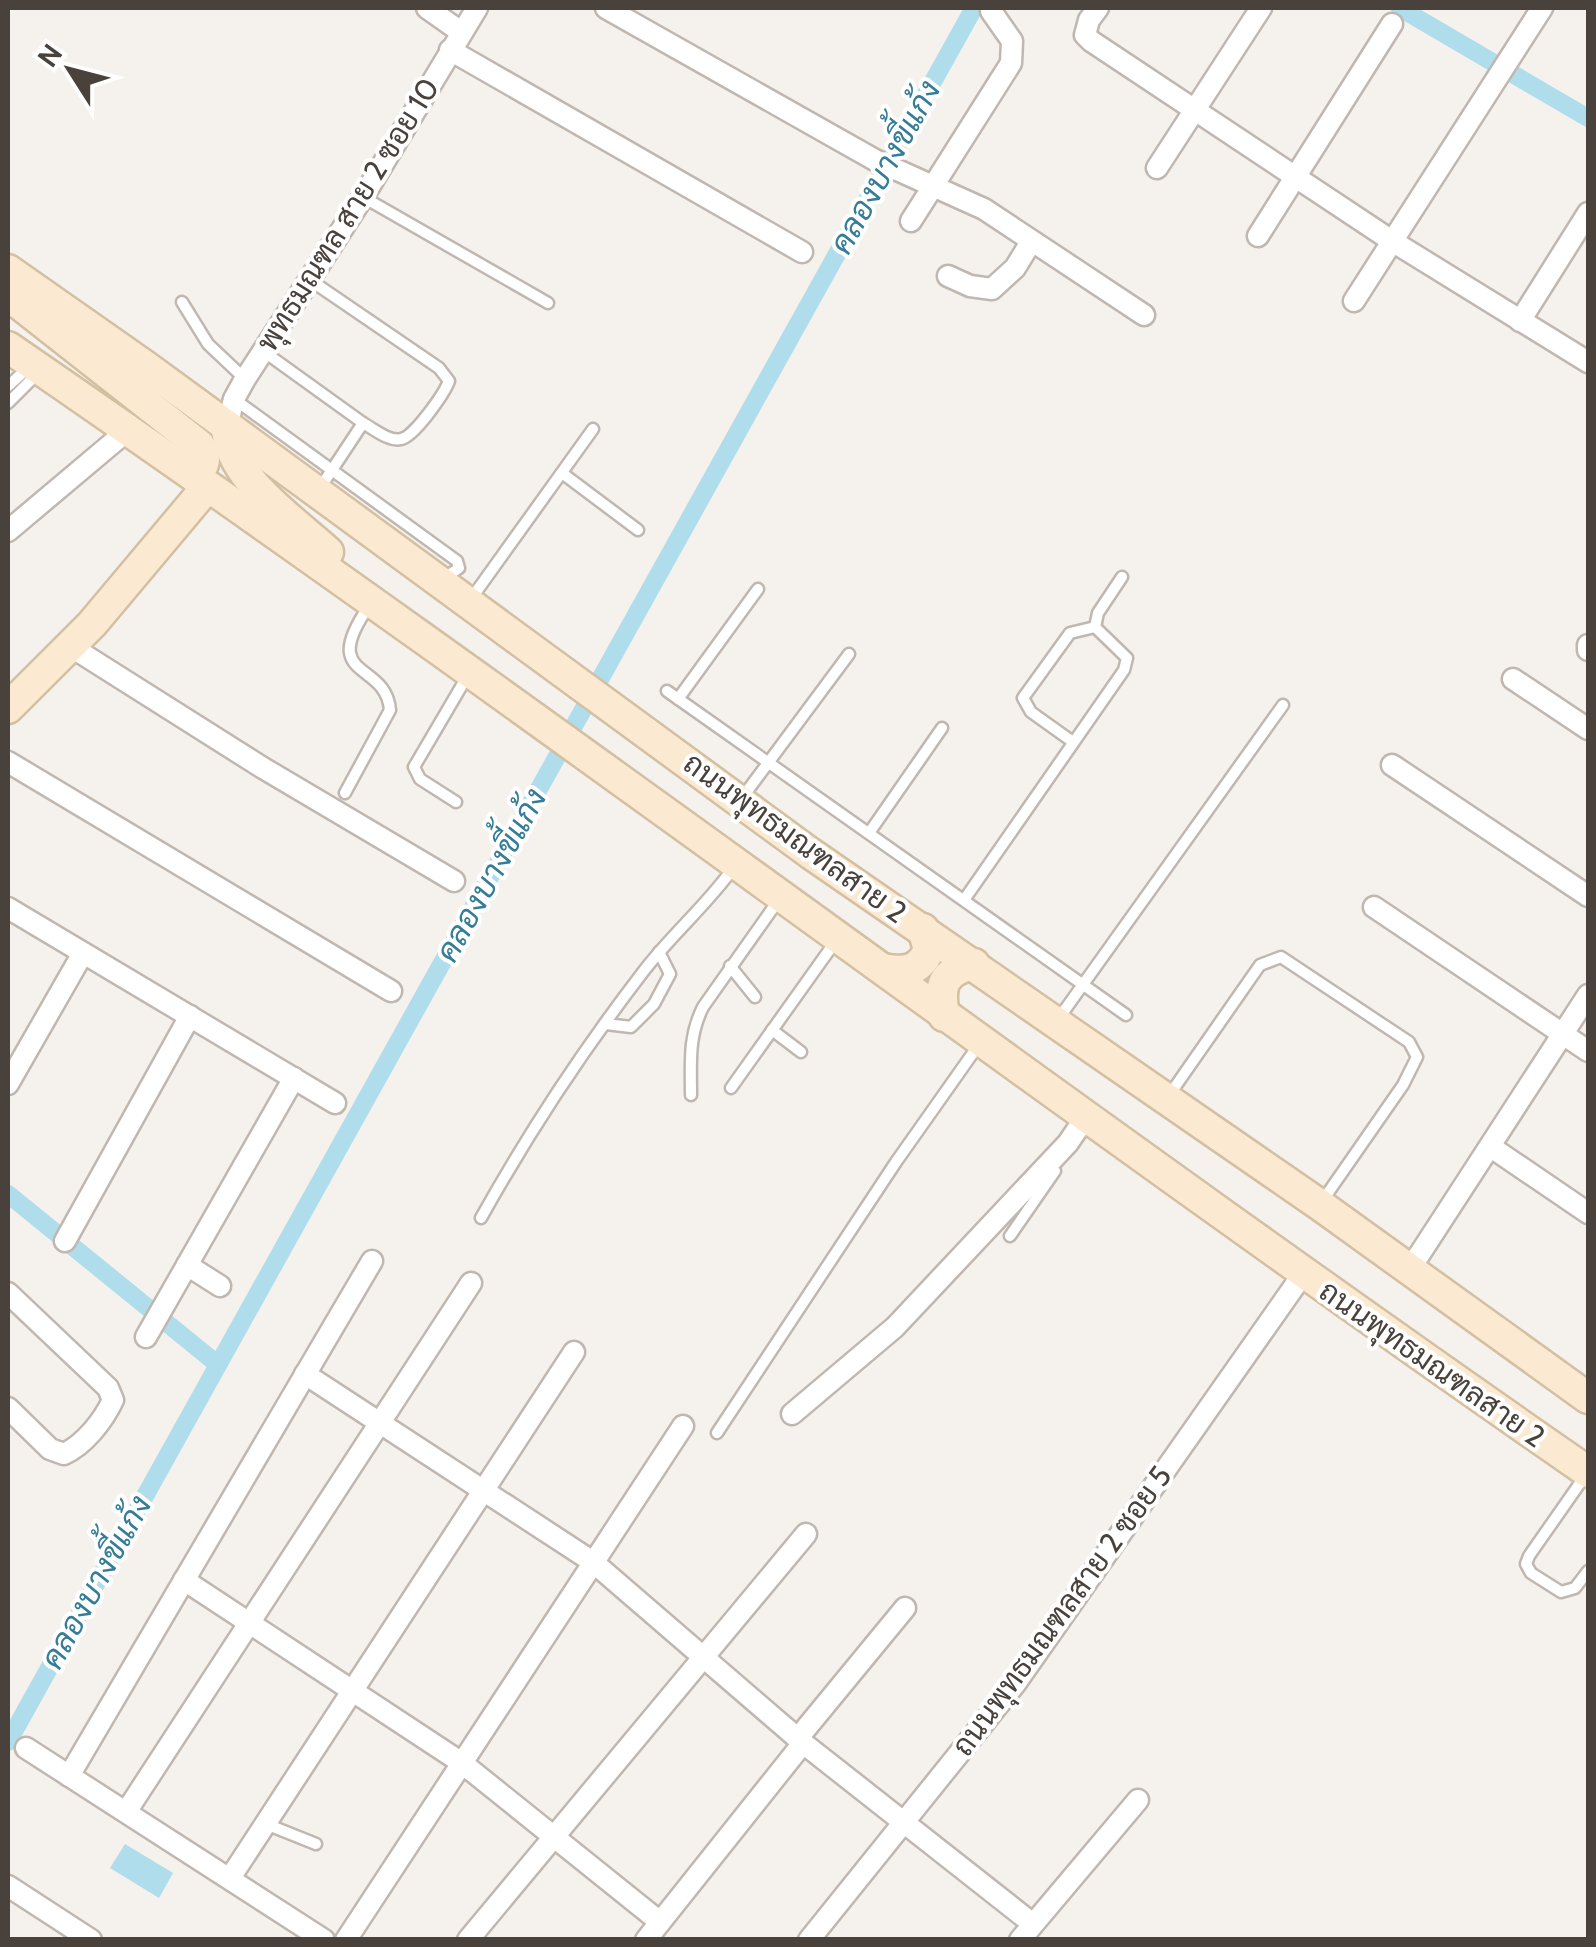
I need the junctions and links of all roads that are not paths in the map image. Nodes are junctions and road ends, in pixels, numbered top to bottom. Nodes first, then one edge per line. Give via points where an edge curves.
1 (426, 8) edge
2 (477, 8) edge
3 (606, 8) edge
4 (1098, 8) edge
5 (1262, 8) edge
6 (991, 11) dead end
7 (1532, 11) edge
8 (1392, 24) dead end
9 (461, 32) junction
10 (450, 50) junction
11 (1196, 110) junction
12 (1156, 168) dead end
13 (1297, 176) junction
14 (934, 186) junction
15 (363, 197) junction
16 (1588, 213) edge
17 (911, 221) dead end
18 (1258, 236) dead end
19 (1392, 240) junction
20 (1031, 242) junction
21 (802, 252) dead end
22 (8, 270) edge
23 (948, 276) dead end
24 (310, 280) junction
25 (8, 298) edge
26 (1354, 301) dead end
27 (182, 302) dead end
28 (548, 303) dead end
29 (8, 310) edge
30 (1144, 315) dead end
31 (1520, 321) junction
32 (262, 350) junction
33 (27, 360) edge
34 (1588, 362) edge
35 (245, 379) junction
36 (8, 386) edge
37 (8, 403) edge
38 (230, 412) junction
39 (364, 422) junction
40 (594, 429) dead end
41 (128, 430) junction
42 (562, 473) junction
43 (325, 481) junction
44 (201, 482) junction
45 (638, 530) dead end
46 (8, 531) edge
47 (1122, 578) dead end
48 (758, 590) dead end
49 (372, 603) junction
50 (468, 604) junction
51 (1095, 628) junction
52 (422, 639) junction
53 (70, 646) junction
54 (849, 654) dead end
55 (469, 673) junction
56 (1512, 679) dead end
57 (666, 691) dead end
58 (678, 699) junction
59 (1283, 704) dead end
60 (8, 708) edge
61 (942, 728) dead end
62 (1588, 730) edge
63 (1074, 742) junction
64 (8, 762) edge
65 (769, 762) junction
66 (1392, 766) dead end
67 (346, 792) dead end
68 (740, 801) junction
69 (456, 802) dead end
70 (869, 833) junction
71 (736, 865) junction
72 (454, 881) dead end
73 (781, 896) junction
74 (1588, 896) edge
75 (964, 900) junction
76 (1374, 907) dead end
77 (8, 908) edge
78 (923, 929) junction
79 (839, 937) junction
80 (659, 952) junction
81 (84, 953) junction
82 (974, 964) junction
83 (730, 966) junction
84 (883, 969) junction
85 (1083, 983) junction
86 (392, 991) dead end
87 (1588, 995) edge
88 (755, 997) dead end
89 (1126, 1015) dead end
90 (190, 1016) junction
91 (944, 1016) junction
92 (1055, 1022) junction
93 (606, 1024) junction
94 (772, 1030) junction
95 (1564, 1034) junction
96 (980, 1042) junction
97 (1588, 1051) edge
98 (801, 1052) dead end
99 (294, 1078) junction
100 (8, 1084) edge
101 (732, 1088) dead end
102 (691, 1095) dead end
103 (1167, 1099) junction
104 (335, 1103) dead end
105 (1089, 1120) junction
106 (1491, 1147) junction
107 (1320, 1205) junction
108 (1588, 1212) edge
109 (481, 1218) dead end
110 (1010, 1236) dead end
111 (65, 1241) dead end
112 (372, 1262) dead end
113 (187, 1264) junction
114 (1410, 1269) junction
115 (1303, 1274) junction
116 (471, 1284) dead end
117 (220, 1286) dead end
118 (8, 1293) edge
119 (146, 1336) dead end
120 (574, 1352) dead end
121 (305, 1374) junction
122 (1588, 1398) edge
123 (8, 1408) edge
124 (792, 1414) dead end
125 (380, 1422) junction
126 (683, 1426) dead end
127 (717, 1433) dead end
128 (1583, 1480) edge
129 (483, 1490) junction
130 (806, 1534) dead end
131 (593, 1562) junction
132 (1588, 1571) edge
133 (184, 1580) junction
134 (906, 1608) dead end
135 (250, 1622) junction
136 (703, 1657) junction
137 (351, 1689) junction
138 (800, 1741) junction
139 (26, 1748) dead end
140 (462, 1763) junction
141 (69, 1776) junction
142 (1138, 1800) dead end
143 (126, 1812) junction
144 (904, 1822) junction
145 (265, 1823) junction
146 (554, 1837) junction
147 (316, 1844) dead end
148 (230, 1878) junction
149 (8, 1886) edge
150 (660, 1922) junction
151 (1026, 1932) edge
152 (90, 1940) edge
153 (324, 1940) edge
154 (346, 1940) edge
155 (468, 1940) edge
156 (646, 1940) edge
157 (809, 1940) edge

1 - 9 street
2 - 9 street, พุทธมณฑล สาย 2 ซอย 10
3 - 14 street
4 - 11 street via 1085,35
5 - 11 street
6 - 14 street via 1012,40 1011,63
7 - 19 street via 1510,58
8 - 13 street
9 - 10 street, พุทธมณฑล สาย 2 ซอย 10
10 - 15 street, พุทธมณฑล สาย 2 ซอย 10
10 - 21 street
11 - 12 street
11 - 13 street
13 - 18 street
13 - 19 street
14 - 17 street
14 - 20 street via 984,209
15 - 24 street, พุทธมณฑล สาย 2 ซอย 10
15 - 28 lane
16 - 31 street
19 - 26 street
19 - 31 street
20 - 23 street via 992,290
20 - 30 street
22 - 38 main road, ถนนพุทธมณฑลสาย 2
24 - 32 street, พุทธมณฑล สาย 2 ซอย 10
24 - 39 lane via 440,368 448,382 409,436 390,438
25 - 29 main road
25 - 44 main road via 199,446 205,463
27 - 35 lane via 208,344
31 - 34 street
32 - 35 street, พุทธมณฑล สาย 2 ซอย 10
32 - 39 lane
33 - 36 lane
33 - 37 lane
33 - 41 main road, ถนนพุทธมณฑลสาย 2
35 - 38 street, พุทธมณฑล สาย 2 ซอย 10
38 - 43 main road, ถนนพุทธมณฑลสาย 2
38 - 52 main road via 232,451 246,476
39 - 43 lane
40 - 42 lane
41 - 44 main road, ถนนพุทธมณฑลสาย 2
41 - 46 street
42 - 45 lane
42 - 50 lane
43 - 50 main road, ถนนพุทธมณฑลสาย 2
44 - 49 main road, ถนนพุทธมณฑลสาย 2
44 - 53 main road
47 - 51 lane
48 - 58 lane
49 - 52 main road, ถนนพุทธมณฑลสาย 2
49 - 67 lane via 352,632 349,651 355,666 383,690 390,710
50 - 68 main road, ถนนพุทธมณฑลสาย 2
51 - 63 lane via 1127,658
51 - 63 lane via 1070,633 1023,698 1031,712
52 - 55 main road, ถนนพุทธมณฑลสาย 2
53 - 60 main road
53 - 72 street
54 - 65 lane
55 - 69 lane via 414,767 420,779
55 - 71 main road, ถนนพุทธมณฑลสาย 2
56 - 62 street
57 - 58 lane
58 - 65 lane
59 - 85 lane
61 - 70 lane
63 - 75 lane
64 - 86 street
65 - 68 lane
65 - 70 lane
66 - 74 street
68 - 78 main road, ถนนพุทธมณฑลสาย 2
70 - 75 lane
71 - 73 main road, ถนนพุทธมณฑลสาย 2
71 - 80 lane
73 - 79 main road, ถนนพุทธมณฑลสาย 2
73 - 83 lane
75 - 85 lane
76 - 95 street
77 - 81 street
78 - 82 main road, ถนนพุทธมณฑลสาย 2
78 - 84 main road via 926,958 912,970
79 - 84 main road, ถนนพุทธมณฑลสาย 2
79 - 94 lane
80 - 93 lane
80 - 93 lane via 670,974 654,1004 632,1027
81 - 90 street
81 - 100 street
82 - 91 main road via 943,984
82 - 92 main road, ถนนพุทธมณฑลสาย 2
83 - 88 lane
83 - 102 lane via 693,1026
84 - 91 main road, ถนนพุทธมณฑลสาย 2
85 - 89 lane
85 - 92 lane
87 - 95 street
90 - 99 street
90 - 111 street
91 - 96 main road, ถนนพุทธมณฑลสาย 2
92 - 103 main road, ถนนพุทธมณฑลสาย 2
93 - 109 lane
94 - 98 lane
94 - 101 lane
95 - 97 street
95 - 106 street
96 - 105 main road, ถนนพุทธมณฑลสาย 2
96 - 127 lane
99 - 104 street
99 - 113 street
103 - 107 main road, ถนนพุทธมณฑลสาย 2
103 - 107 lane via 1268,960 1281,957 1410,1042 1417,1057 1402,1085
105 - 110 lane
105 - 115 main road, ถนนพุทธมณฑลสาย 2
105 - 124 street via 894,1327
106 - 108 street
106 - 114 street
107 - 114 main road, ถนนพุทธมณฑลสาย 2
112 - 121 street
113 - 117 street
113 - 119 street
114 - 122 main road, ถนนพุทธมณฑลสาย 2
115 - 128 main road, ถนนพุทธมณฑลสาย 2
115 - 144 street, ถนนพุทธมณฑลสาย 2 ซอย 5 via 1015,1684
116 - 125 street
118 - 123 street via 113,1400 100,1422 64,1454 50,1449
120 - 129 street
121 - 125 street
121 - 133 street
125 - 129 street
125 - 135 street
126 - 131 street
128 - 132 lane via 1526,1564 1560,1592
129 - 131 street
129 - 137 street
130 - 136 street
131 - 136 street
131 - 140 street
133 - 135 street
133 - 141 street
134 - 138 street
135 - 137 street
135 - 143 street
136 - 138 street
136 - 146 street
137 - 140 street
137 - 145 street
138 - 144 street
138 - 150 street
139 - 141 street
140 - 146 street
140 - 154 street
141 - 143 street
142 - 151 street
143 - 148 street
144 - 151 street
144 - 157 street, ถนนพุทธมณฑลสาย 2 ซอย 5
145 - 147 lane
145 - 148 street
146 - 150 street
146 - 155 street
148 - 153 street
149 - 152 street
150 - 156 street

